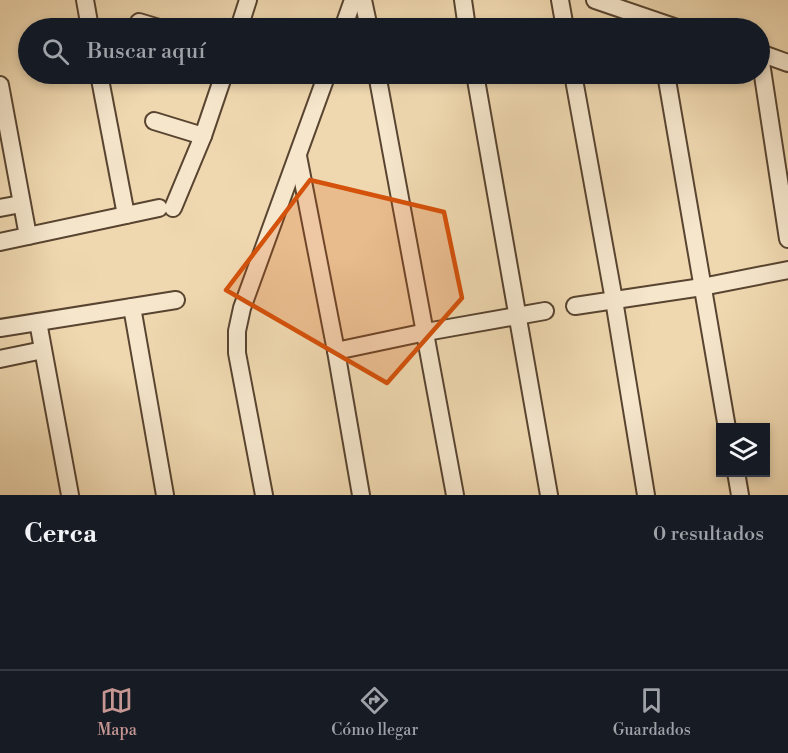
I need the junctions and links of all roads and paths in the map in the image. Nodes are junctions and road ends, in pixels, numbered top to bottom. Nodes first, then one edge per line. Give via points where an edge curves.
1 (85, 0) edge
2 (248, 0) edge
3 (353, 0) edge
4 (363, 0) edge
5 (462, 0) edge
6 (560, 0) edge
7 (595, 0) edge
8 (88, 18) edge
9 (242, 18) edge
10 (347, 18) edge
11 (367, 18) edge
12 (465, 18) edge
13 (563, 18) edge
14 (639, 18) edge
15 (770, 58) edge
16 (788, 63) edge
17 (101, 84) edge
18 (221, 84) edge
19 (323, 84) edge
20 (379, 84) edge
21 (477, 84) edge
22 (575, 84) edge
23 (668, 84) edge
24 (764, 84) edge
25 (0, 85) edge
26 (154, 121) dead end
27 (203, 136) junction
28 (298, 155) junction
29 (21, 204) junction
30 (0, 208) edge
31 (126, 215) junction
32 (28, 236) junction
33 (788, 239) edge
34 (0, 242) edge
35 (788, 270) edge
36 (702, 287) junction
37 (176, 300) dead end
38 (614, 300) junction
39 (575, 306) dead end
40 (132, 307) junction
41 (544, 311) dead end
42 (516, 316) junction
43 (38, 322) junction
44 (0, 328) edge
45 (426, 332) junction
46 (43, 350) junction
47 (336, 351) junction
48 (0, 359) edge
49 (726, 423) edge
50 (736, 477) edge
51 (70, 495) edge
52 (165, 495) edge
53 (264, 495) edge
54 (361, 495) edge
55 (455, 495) edge
56 (549, 495) edge
57 (646, 495) edge
58 (740, 495) edge

1 - 8 street
2 - 9 street
3 - 10 street
4 - 11 street
5 - 12 street
6 - 13 street
7 - 14 street
15 - 16 street
17 - 31 street
18 - 27 street
19 - 28 street
20 - 45 street
21 - 42 street
22 - 38 street
23 - 36 street
24 - 33 street
25 - 29 street
26 - 27 street
27 - 31 street via 166,208
28 - 47 street
28 - 53 street via 237,331 237,353
29 - 30 street
29 - 32 street
31 - 32 street
32 - 34 street
35 - 36 street
36 - 38 street
36 - 49 street
37 - 40 street
38 - 39 street
38 - 57 street
40 - 43 street
40 - 52 street
41 - 42 street
42 - 45 street
42 - 56 street
43 - 44 street
43 - 46 street
45 - 47 street
45 - 55 street
46 - 48 street
46 - 51 street
47 - 54 street
50 - 58 street

